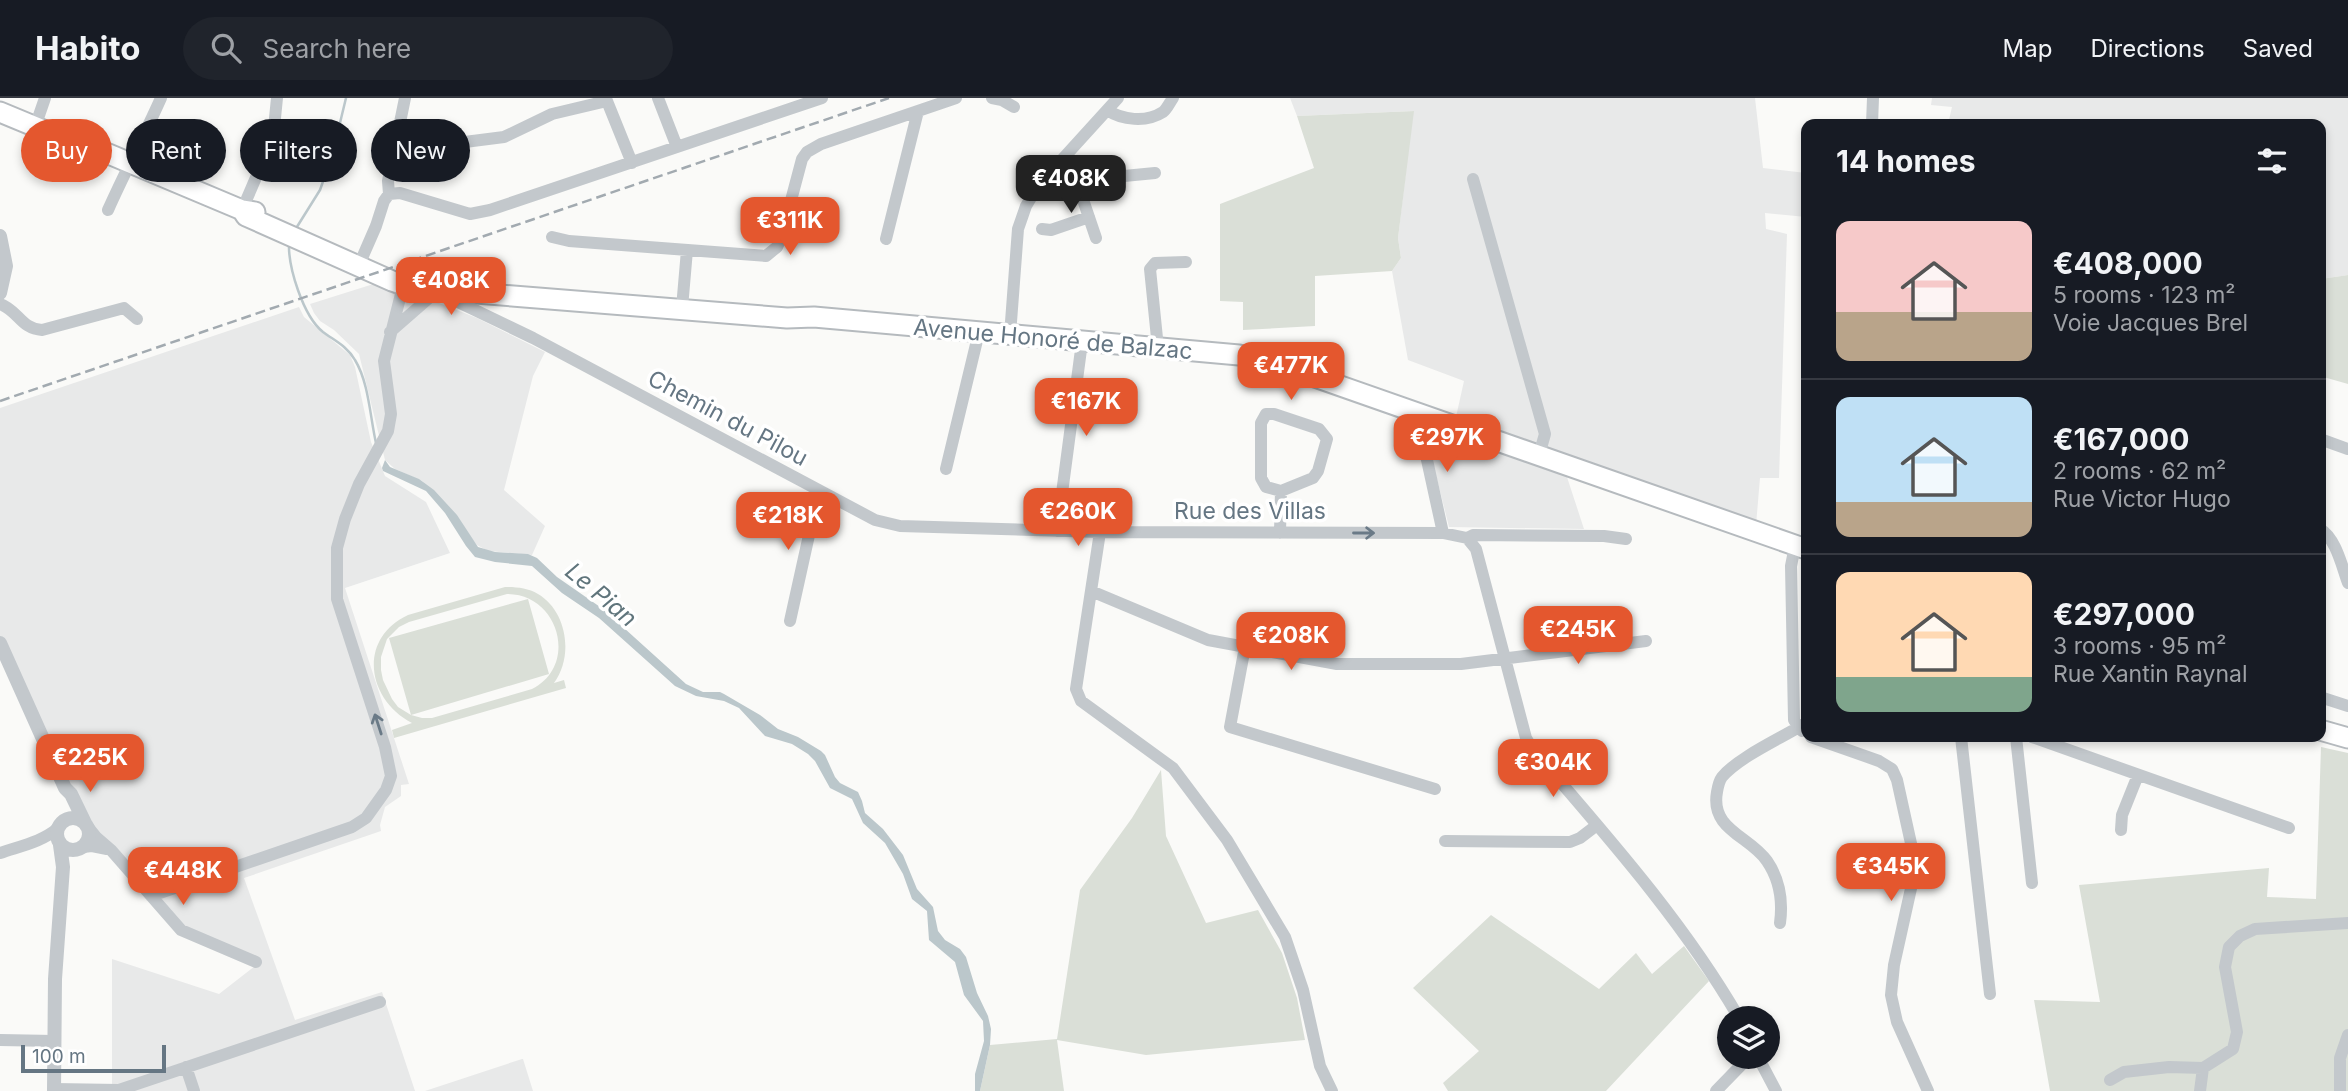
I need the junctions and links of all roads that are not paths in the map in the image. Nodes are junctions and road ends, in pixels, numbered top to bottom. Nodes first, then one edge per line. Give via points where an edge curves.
1 (45, 98) edge
2 (161, 98) edge
3 (276, 98) edge
4 (405, 98) edge
5 (658, 98) edge
6 (822, 98) edge
7 (956, 98) edge
8 (992, 98) edge
9 (1118, 98) edge
10 (1173, 98) edge
11 (1873, 98) edge
12 (1014, 107) dead end
13 (0, 108) edge
14 (1107, 110) junction
15 (918, 111) junction
16 (27, 119) edge
17 (38, 119) edge
18 (151, 119) edge
19 (401, 119) edge
20 (1872, 119) edge
21 (470, 142) edge
22 (677, 147) junction
23 (632, 163) junction
24 (126, 173) edge
25 (1155, 173) dead end
26 (1473, 178) dead end
27 (1045, 179) junction
28 (176, 182) edge
29 (388, 182) edge
30 (1077, 182) junction
31 (389, 194) junction
32 (108, 210) dead end
33 (242, 210) junction
34 (1089, 217) junction
35 (1042, 229) dead end
36 (0, 236) edge
37 (552, 237) dead end
38 (1096, 237) dead end
39 (886, 239) dead end
40 (687, 250) junction
41 (360, 261) junction
42 (1186, 262) dead end
43 (442, 285) junction
44 (402, 288) junction
45 (489, 290) junction
46 (0, 293) edge
47 (0, 304) edge
48 (682, 304) junction
49 (482, 314) junction
50 (137, 319) dead end
51 (510, 327) junction
52 (390, 332) junction
53 (979, 332) junction
54 (1010, 335) junction
55 (1082, 342) junction
56 (1158, 348) junction
57 (1423, 414) junction
58 (2326, 441) edge
59 (2348, 449) edge
60 (1539, 455) junction
61 (946, 469) dead end
62 (819, 490) junction
63 (1281, 491) junction
64 (1057, 530) junction
65 (1100, 532) junction
66 (2326, 532) edge
67 (1280, 533) junction
68 (1443, 533) junction
69 (1468, 538) junction
70 (1626, 540) dead end
71 (1801, 547) edge
72 (2348, 583) edge
73 (1091, 591) junction
74 (790, 621) dead end
75 (1646, 641) dead end
76 (0, 643) edge
77 (1245, 647) junction
78 (0, 656) edge
79 (1505, 659) junction
80 (15, 680) junction
81 (2326, 699) edge
82 (2348, 706) edge
83 (1801, 730) edge
84 (1801, 732) edge
85 (2326, 732) edge
86 (2348, 738) edge
87 (1825, 742) edge
88 (1962, 742) edge
89 (2017, 742) edge
90 (2046, 742) edge
91 (2138, 775) junction
92 (65, 788) junction
93 (1435, 789) dead end
94 (86, 825) junction
95 (1597, 825) junction
96 (2289, 828) dead end
97 (2121, 830) dead end
98 (59, 835) junction
99 (1445, 841) dead end
100 (81, 848) junction
101 (111, 850) junction
102 (0, 853) edge
103 (63, 867) junction
104 (2032, 883) dead end
105 (151, 896) junction
106 (1780, 923) dead end
107 (2348, 923) edge
108 (256, 962) dead end
109 (1990, 994) dead end
110 (380, 1002) dead end
111 (1732, 1006) edge
112 (2348, 1035) edge
113 (0, 1040) edge
114 (54, 1041) junction
115 (186, 1068) junction
116 (2203, 1068) junction
117 (1737, 1069) edge
118 (1764, 1069) edge
119 (2110, 1080) dead end
120 (54, 1090) edge
121 (194, 1091) edge
122 (1332, 1091) edge
123 (1716, 1091) edge
124 (1776, 1091) edge
125 (1928, 1091) edge
126 (2200, 1091) edge
127 (2340, 1091) edge

1 - 17 street
2 - 18 street
3 - 33 street via 272,138
4 - 19 street
5 - 22 street
6 - 22 street
7 - 15 street
8 - 12 street
9 - 14 street
10 - 14 street via 1163,112 1140,119 1117,117
11 - 20 street
13 - 16 main road
14 - 27 street
15 - 39 street
15 - 40 street via 807,152 781,238 772,253 760,257
21 - 23 street via 504,137 552,114 607,101
22 - 23 street
23 - 31 street via 470,214 400,193
24 - 32 street
25 - 30 street
26 - 60 street via 1545,434
27 - 30 street
27 - 54 street via 1018,229
28 - 33 main road
29 - 31 street
30 - 34 street
31 - 41 street
33 - 41 main road
34 - 35 street
34 - 38 street
36 - 46 street via 6,266
37 - 40 street
40 - 48 street
41 - 43 main road
41 - 44 main road
42 - 56 street via 1155,263 1150,269
43 - 44 main road
43 - 45 main road, Avenue Honoré de Balzac
43 - 49 street, Chemin du Pilou via 454,300
43 - 52 street
44 - 52 street
45 - 48 main road, Avenue Honoré de Balzac
45 - 49 street via 475,303
45 - 51 street via 497,313
47 - 50 street via 11,308 31,330 124,309
48 - 53 main road, Avenue Honoré de Balzac via 786,310 814,317
49 - 51 street, Chemin du Pilou
51 - 62 street, Chemin du Pilou
105 -> 52 street via 352,827 366,818 386,790 391,776 385,747 337,599 336,568 345,519 385,440 391,414 384,361
53 - 54 main road, Avenue Honoré de Balzac
53 - 61 street
54 - 55 main road, Avenue Honoré de Balzac
55 - 56 main road, Avenue Honoré de Balzac
55 - 64 street
56 - 57 main road, Avenue Honoré de Balzac via 1272,362
57 - 60 main road, Avenue Honoré de Balzac
57 - 68 street via 1420,428
58 - 59 street
60 - 71 main road, Avenue Honoré de Balzac
62 - 64 street, Chemin du Pilou via 875,520 900,526
62 - 74 street
63 - 63 street via 1314,478 1327,439 1320,429 1266,415 1261,423 1261,478 1266,486
63 - 67 street
64 - 65 street, Rue des Villas
65 - 67 street, Rue des Villas
65 - 73 street
66 - 72 street
67 -> 68 street, Rue des Villas
68 - 69 street, Rue des Villas
69 - 70 street, Rue des Villas via 1604,536
69 - 79 street via 1476,549
71 - 83 street via 1791,566 1794,720
73 - 77 street via 1208,640
73 - 122 street via 1076,689 1081,701 1173,768 1227,840 1285,937 1320,1066
75 - 79 street
76 - 80 street
77 - 79 street via 1337,664 1461,664
77 - 93 street via 1230,727
78 - 80 street
79 - 95 street via 1525,738
80 - 92 street
81 - 82 street
84 - 106 street via 1731,768 1720,780 1716,799 1719,818 1766,859 1778,881
85 - 86 main road
87 - 125 street via 1879,761 1892,769 1898,780 1916,866 1891,995 1897,1022
88 - 109 street
89 - 104 street
90 - 91 street
91 - 96 street
91 - 97 street
92 - 94 street
92 - 98 street
94 - 98 street via 75,818
94 - 100 street via 89,839
94 - 101 street
95 - 99 street via 1570,842
95 - 111 street via 1680,929
98 - 100 street via 67,850
98 - 102 street
98 - 103 street
100 - 101 street
100 - 103 street
101 - 105 street
103 - 114 street
105 - 108 street via 181,930
107 - 116 street via 2255,929 2240,936 2229,947 2225,967 2237,1032 2233,1049
110 - 115 street
112 - 127 street via 2340,1058
113 - 114 street
114 - 120 street
115 - 120 street via 119,1090
115 - 121 street
116 - 119 street via 2124,1072
116 - 126 street
117 - 123 street
118 - 124 street

